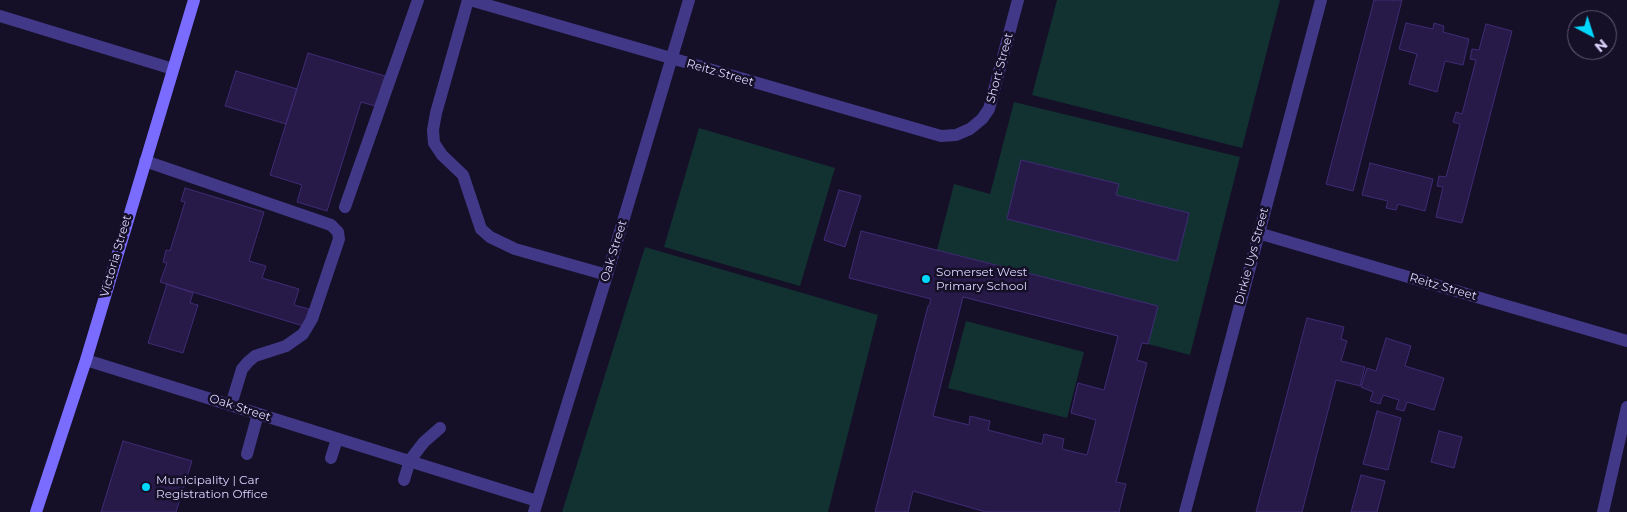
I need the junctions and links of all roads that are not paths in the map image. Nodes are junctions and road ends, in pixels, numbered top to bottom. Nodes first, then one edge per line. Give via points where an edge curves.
1 (194, 0) edge
2 (418, 0) edge
3 (469, 0) edge
4 (690, 0) edge
5 (1018, 0) edge
6 (1321, 0) edge
7 (0, 16) edge
8 (672, 60) junction
9 (173, 69) junction
10 (970, 129) joint
11 (145, 160) junction
12 (345, 207) dead end
13 (1258, 233) junction
14 (607, 275) junction
15 (1627, 341) edge
16 (86, 360) junction
17 (231, 405) junction
18 (1627, 407) edge
19 (258, 414) junction
20 (440, 428) dead end
21 (337, 439) junction
22 (247, 454) dead end
23 (331, 458) dead end
24 (410, 460) junction
25 (404, 480) dead end
26 (535, 506) edge
27 (36, 512) edge
28 (1185, 512) edge
29 (1603, 512) edge

1 - 9 main road, Victoria Street
2 - 12 street
3 - 8 street, Reitz Street
3 - 14 street via 436,113 434,143 463,175 481,230 490,237 515,249
4 - 8 street, Oak Street
5 - 10 street, Short Street via 989,109
6 - 13 street, Dirkie Uys Street
7 - 9 street
8 - 10 street, Reitz Street via 941,136 956,135
8 - 14 street, Oak Street
9 - 11 main road, Victoria Street
11 - 16 main road, Victoria Street
11 - 17 street via 331,226 338,232 339,240 312,319 303,334 286,346 255,356 248,362 242,370
13 - 15 street, Reitz Street
13 - 28 street, Dirkie Uys Street
14 - 26 street, Oak Street
16 - 17 street, Oak Street
16 - 27 main road, Victoria Street
17 - 19 street, Oak Street
18 - 29 street
19 - 21 street, Oak Street
19 - 22 street
20 - 24 street
21 - 23 street
21 - 24 street, Oak Street
24 - 25 street
24 - 26 street, Oak Street

